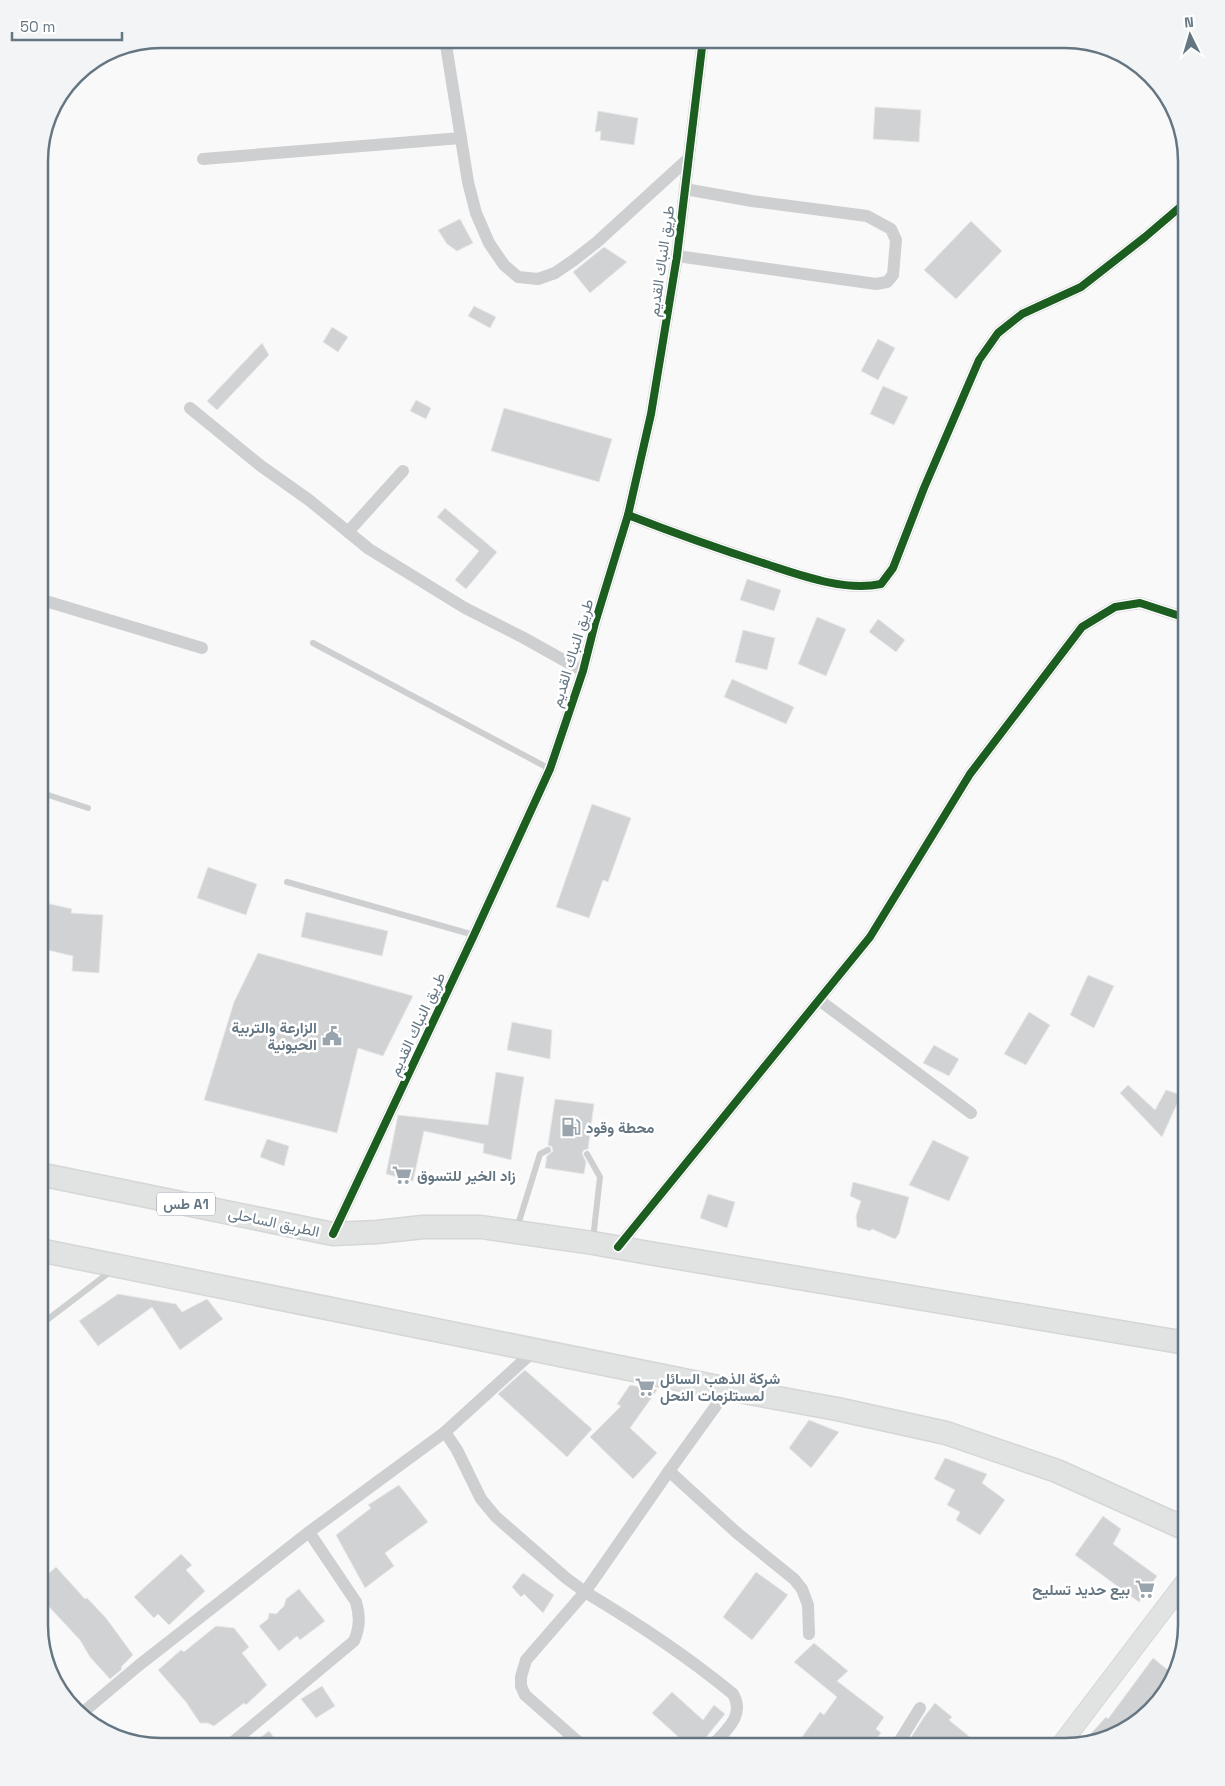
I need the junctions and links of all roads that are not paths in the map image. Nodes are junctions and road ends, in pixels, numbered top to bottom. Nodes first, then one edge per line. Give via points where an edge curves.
1 (446, 48) edge
2 (703, 48) edge
3 (461, 138) junction
4 (689, 158) junction
5 (203, 159) dead end
6 (685, 189) junction
7 (1178, 209) edge
8 (677, 256) junction
9 (190, 408) dead end
10 (403, 471) dead end
11 (628, 515) junction
12 (348, 532) junction
13 (48, 602) edge
14 (1178, 615) edge
15 (313, 643) dead end
16 (202, 648) dead end
17 (584, 672) junction
18 (550, 768) junction
19 (48, 795) edge
20 (88, 808) dead end
21 (288, 882) dead end
22 (474, 935) junction
23 (819, 1000) junction
24 (972, 1113) dead end
25 (548, 1150) dead end
26 (587, 1154) dead end
27 (48, 1176) edge
28 (516, 1232) junction
29 (333, 1234) junction
30 (593, 1243) junction
31 (618, 1247) junction
32 (48, 1252) edge
33 (118, 1266) junction
34 (48, 1319) edge
35 (1178, 1342) edge
36 (535, 1350) junction
37 (728, 1389) junction
38 (445, 1432) junction
39 (669, 1471) junction
40 (1178, 1525) edge
41 (309, 1532) junction
42 (1178, 1591) edge
43 (585, 1592) junction
44 (809, 1634) dead end
45 (920, 1708) dead end
46 (86, 1710) edge
47 (238, 1738) edge
48 (574, 1738) edge
49 (720, 1738) edge
50 (902, 1738) edge
51 (1066, 1738) edge

1 - 3 street
2 - 4 street, طريق النباك القديم
3 - 4 street via 476,213 489,243 504,265 518,277 538,279 555,273 597,242
3 - 5 street
4 - 6 street, طريق النباك القديم
6 - 8 street, طريق النباك القديم
6 - 8 street via 867,216 891,229 896,240 893,275 887,282 876,284
7 - 11 street via 1081,287 1022,314 998,333 979,360 893,568 881,584 855,587 807,577
8 - 11 street, طريق النباك القديم via 651,414
9 - 12 street
10 - 12 street
11 - 17 street, طريق النباك القديم via 595,623
12 - 17 street via 369,549 464,608
13 - 16 street
14 - 23 street via 1140,603 1115,607 1082,627 970,774 870,937
15 - 18 lane
17 - 18 street, طريق النباك القديم
18 - 22 street, طريق النباك القديم
19 - 20 lane
21 - 22 lane
22 - 29 street, طريق النباك القديم
23 - 24 street
23 - 31 street
25 - 28 lane via 540,1154
26 - 30 lane via 600,1178
27 - 29 highway, الطريق الساحلى / طس A1
28 - 29 highway, الطريق الساحلى via 450,1226
28 - 30 highway, الطريق الساحلى
30 - 31 highway, الطريق الساحلى
31 - 35 highway, الطريق الساحلى
32 - 33 highway
33 - 34 lane
33 - 36 highway
36 - 37 highway
36 - 38 street
37 - 39 street
37 - 40 highway via 946,1433 1057,1471
38 - 41 street
38 - 43 street via 481,1499 496,1517
39 - 43 street
39 - 44 street via 802,1589 808,1604
41 - 46 street
41 - 47 street via 356,1602 359,1630 354,1641
42 - 51 main road
43 - 48 street via 526,1660 521,1677 525,1694
43 - 49 street via 627,1617 733,1694 738,1702 736,1719
45 - 50 street

